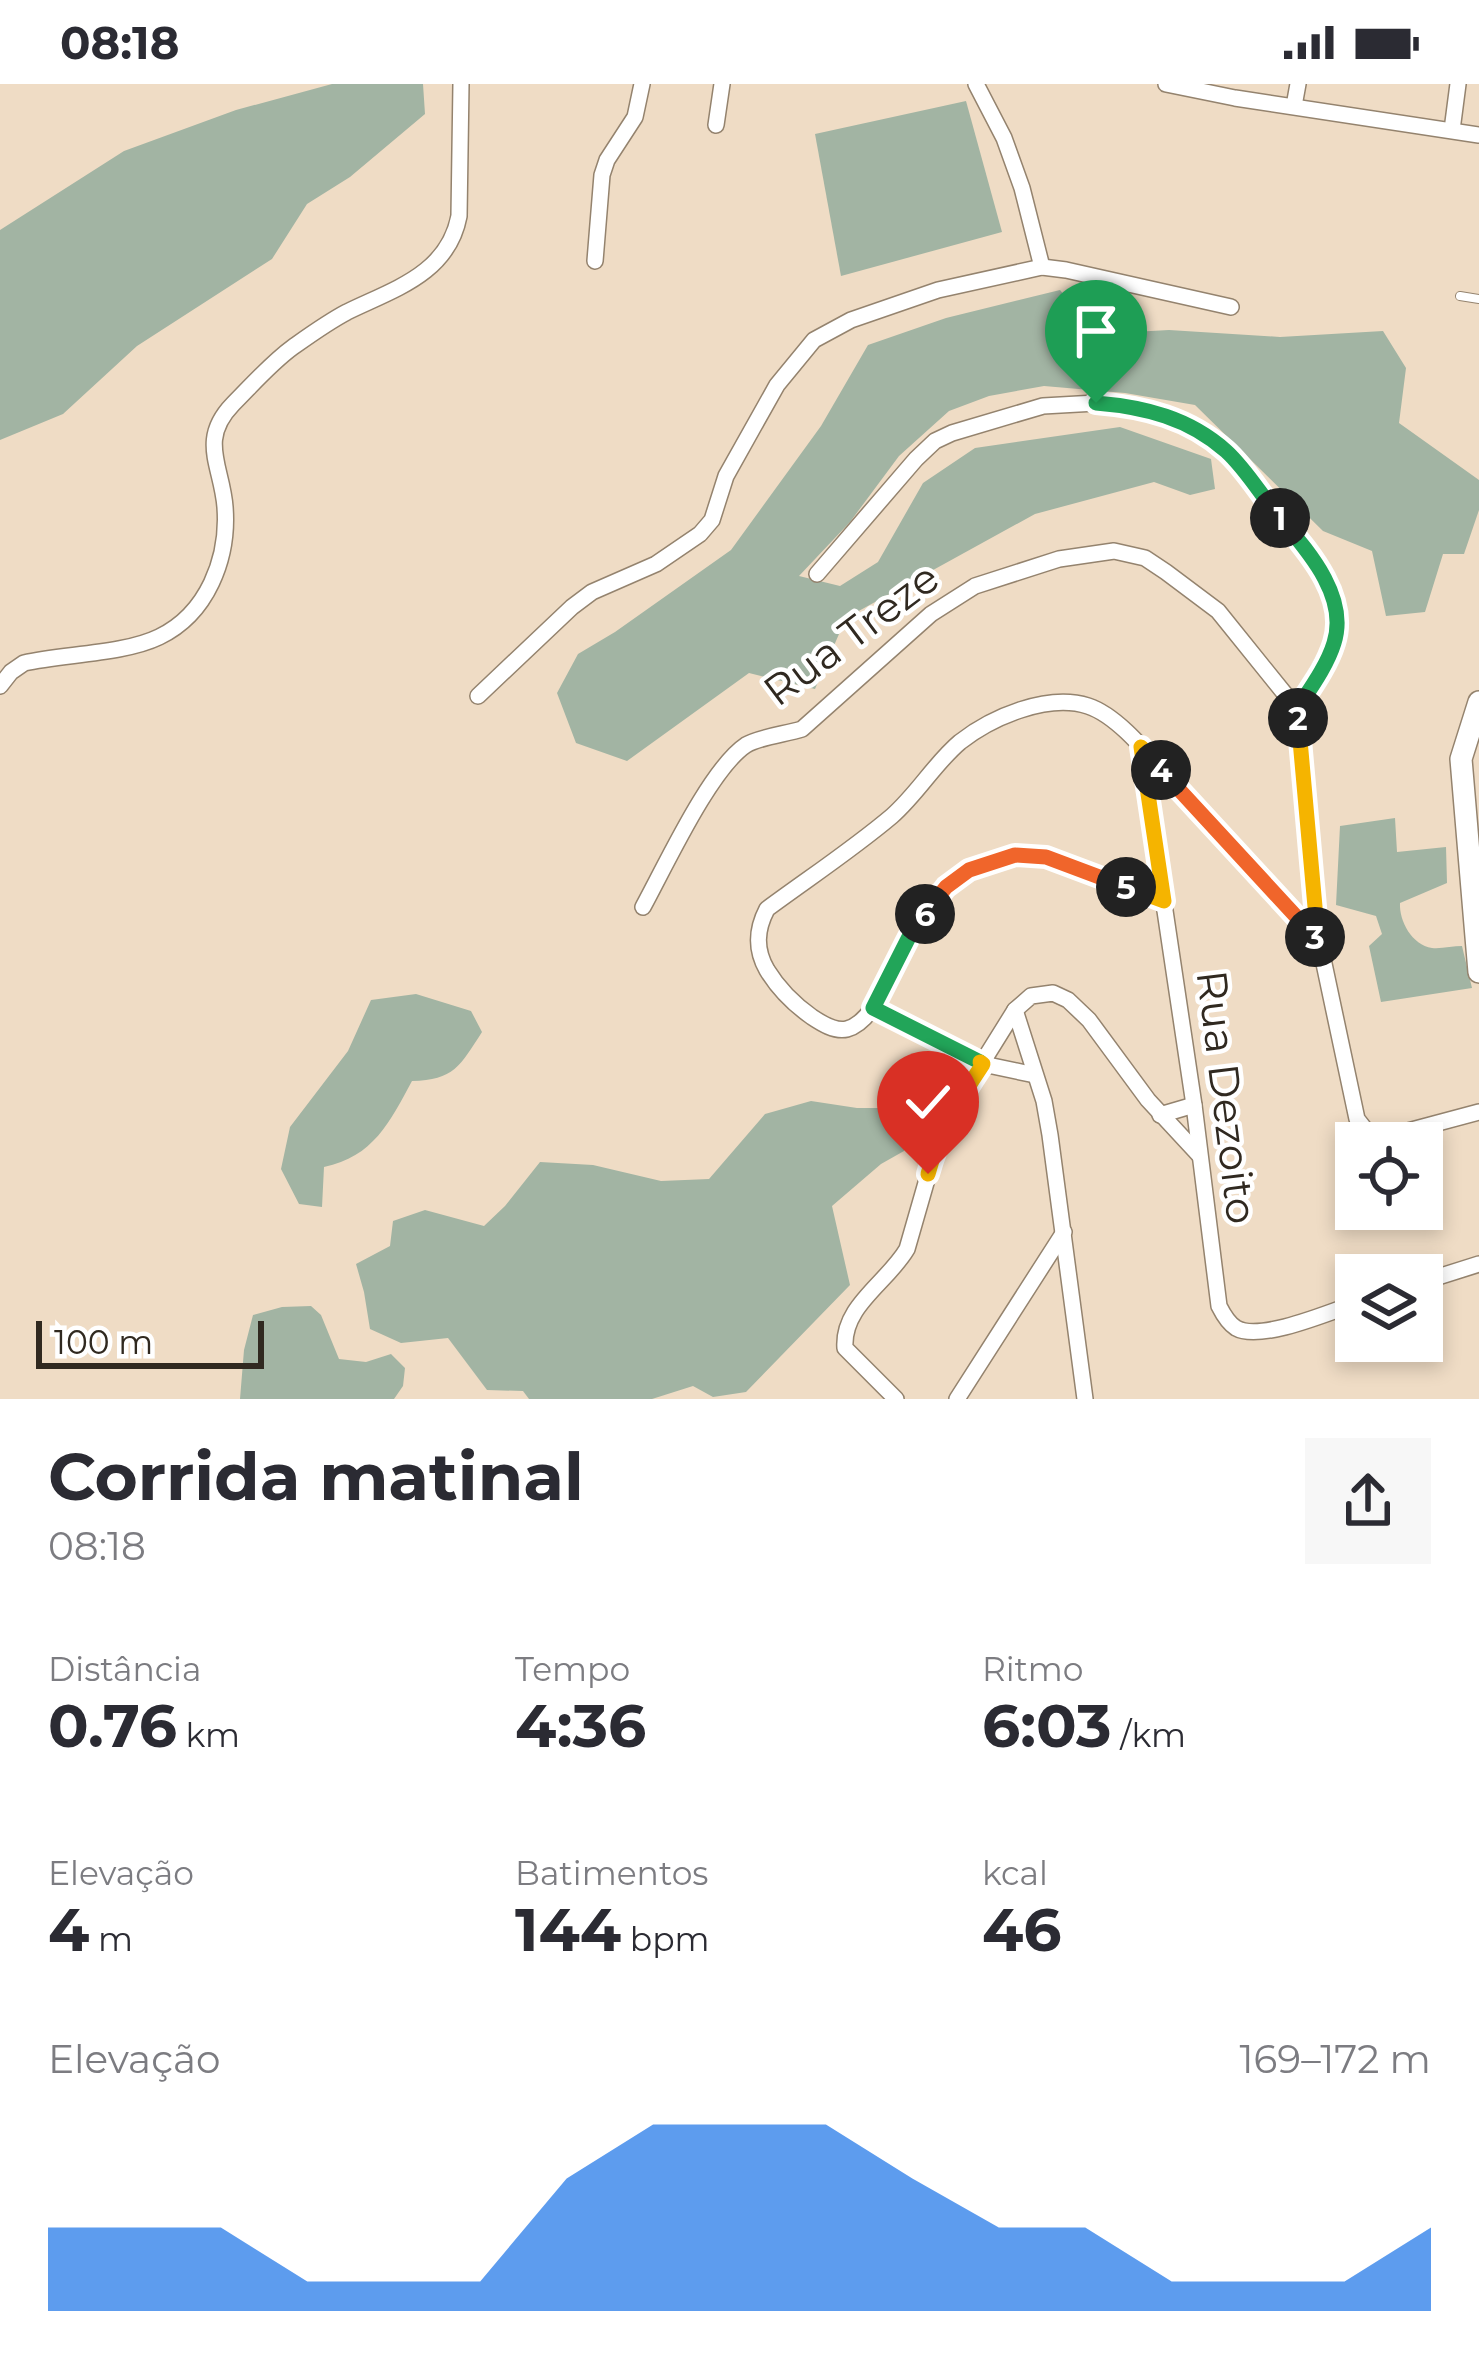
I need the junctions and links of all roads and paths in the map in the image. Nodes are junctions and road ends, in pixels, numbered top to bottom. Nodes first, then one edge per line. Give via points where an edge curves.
1 (461, 84) edge
2 (642, 84) edge
3 (722, 84) edge
4 (976, 84) edge
5 (1166, 84) edge
6 (1298, 84) edge
7 (1459, 84) edge
8 (1294, 106) junction
9 (716, 125) dead end
10 (1452, 130) junction
11 (1479, 135) edge
12 (595, 261) dead end
13 (1042, 267) junction
14 (1460, 296) dead end
15 (1479, 299) edge
16 (1231, 308) dead end
17 (817, 574) dead end
18 (0, 686) edge
19 (478, 696) dead end
20 (1479, 703) edge
21 (1297, 709) junction
22 (1141, 747) junction
23 (1164, 901) junction
24 (643, 907) dead end
25 (1318, 940) junction
26 (1479, 972) edge
27 (873, 1008) junction
28 (1015, 1010) junction
29 (983, 1064) junction
30 (1035, 1075) junction
31 (1194, 1105) junction
32 (1479, 1112) edge
33 (1160, 1115) junction
34 (1199, 1155) junction
35 (1064, 1232) junction
36 (1479, 1264) edge
37 (1443, 1275) edge
38 (1335, 1311) edge
39 (896, 1399) edge
40 (957, 1399) edge
41 (1085, 1399) edge

1 - 18 street via 459,216 443,255 419,277 292,348 226,411 212,450 226,511 205,598 155,639 24,663
2 - 12 street via 635,117 602,175
3 - 9 street
4 - 13 street via 1004,138
5 - 8 street
6 - 8 street
7 - 10 street
8 - 10 street
10 - 11 street
13 - 16 street
13 - 19 street via 892,304 814,340 777,385 700,534 592,592
14 - 15 lane
17 - 21 street via 935,441 1043,406 1136,406 1195,429 1228,453 1329,587 1335,641
20 - 26 street via 1461,759
21 - 24 street, Rua Treze via 1218,611 1166,572 1114,551 1059,559 975,586 931,614 802,729 751,741 722,765
21 - 25 street
22 - 23 street, Rua Dezoito
22 - 25 street
22 - 27 street via 1091,706 1050,703 1001,718 948,753 889,819 767,909 760,957 782,991 836,1029
23 - 27 street via 1046,857 1015,855 969,870 910,935
23 - 31 street, Rua Dezoito
25 - 32 street via 1357,1119 1368,1133 1393,1135
27 - 29 street
28 - 29 street
28 - 30 street
28 - 33 street via 1040,994 1068,1000
29 - 30 street
29 - 39 street via 940,1136 907,1250 847,1322 844,1348
30 - 35 street
31 - 33 street
31 - 34 street, Rua Dezoito
33 - 34 street
34 - 38 street, Rua Dezoito via 1216,1295 1226,1318 1256,1331
35 - 40 street
35 - 41 street
36 - 37 street

